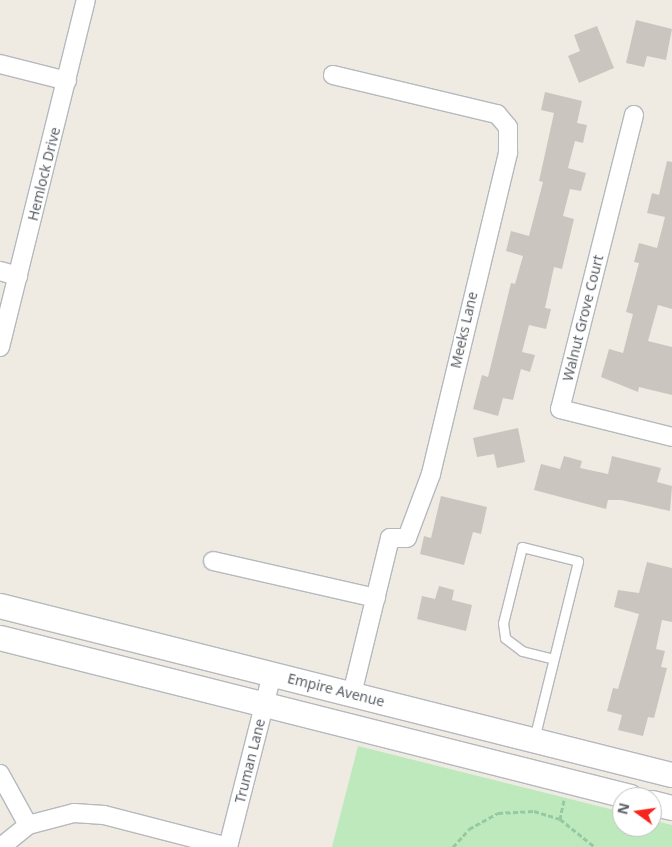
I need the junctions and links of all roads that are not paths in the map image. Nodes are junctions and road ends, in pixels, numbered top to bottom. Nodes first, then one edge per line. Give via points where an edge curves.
1 (86, 0) edge
2 (0, 64) edge
3 (333, 74) dead end
4 (67, 82) junction
5 (634, 115) dead end
6 (0, 271) edge
7 (18, 276) junction
8 (0, 347) edge
9 (672, 437) edge
10 (213, 561) dead end
11 (376, 598) junction
12 (0, 606) edge
13 (0, 638) edge
14 (554, 659) junction
15 (272, 674) junction
16 (352, 694) junction
17 (264, 706) junction
18 (534, 739) junction
19 (0, 774) edge
20 (672, 775) edge
21 (612, 793) edge
22 (28, 825) junction
23 (1, 847) edge
24 (228, 847) edge

1 - 4 street, Hemlock Drive
2 - 4 street
3 - 11 street, Meeks Lane via 497,114 508,126 508,153 431,474 407,538 390,538
4 - 7 street, Hemlock Drive
5 - 9 street, Walnut Grove Court via 560,409
6 - 7 street
7 - 8 street, Hemlock Drive
10 - 11 street
11 - 16 street, Meeks Lane
12 - 15 main road, Empire Avenue
13 - 17 main road
14 - 14 lane via 578,562 522,547 503,623 505,638 522,651
14 - 18 lane
15 - 16 main road, Empire Avenue
15 - 17 street, Truman Lane
16 - 18 main road, Empire Avenue
17 - 21 main road
17 - 24 street, Truman Lane
18 - 20 main road, Empire Avenue
19 - 22 street
22 - 23 street
22 - 24 street via 66,814 104,815

